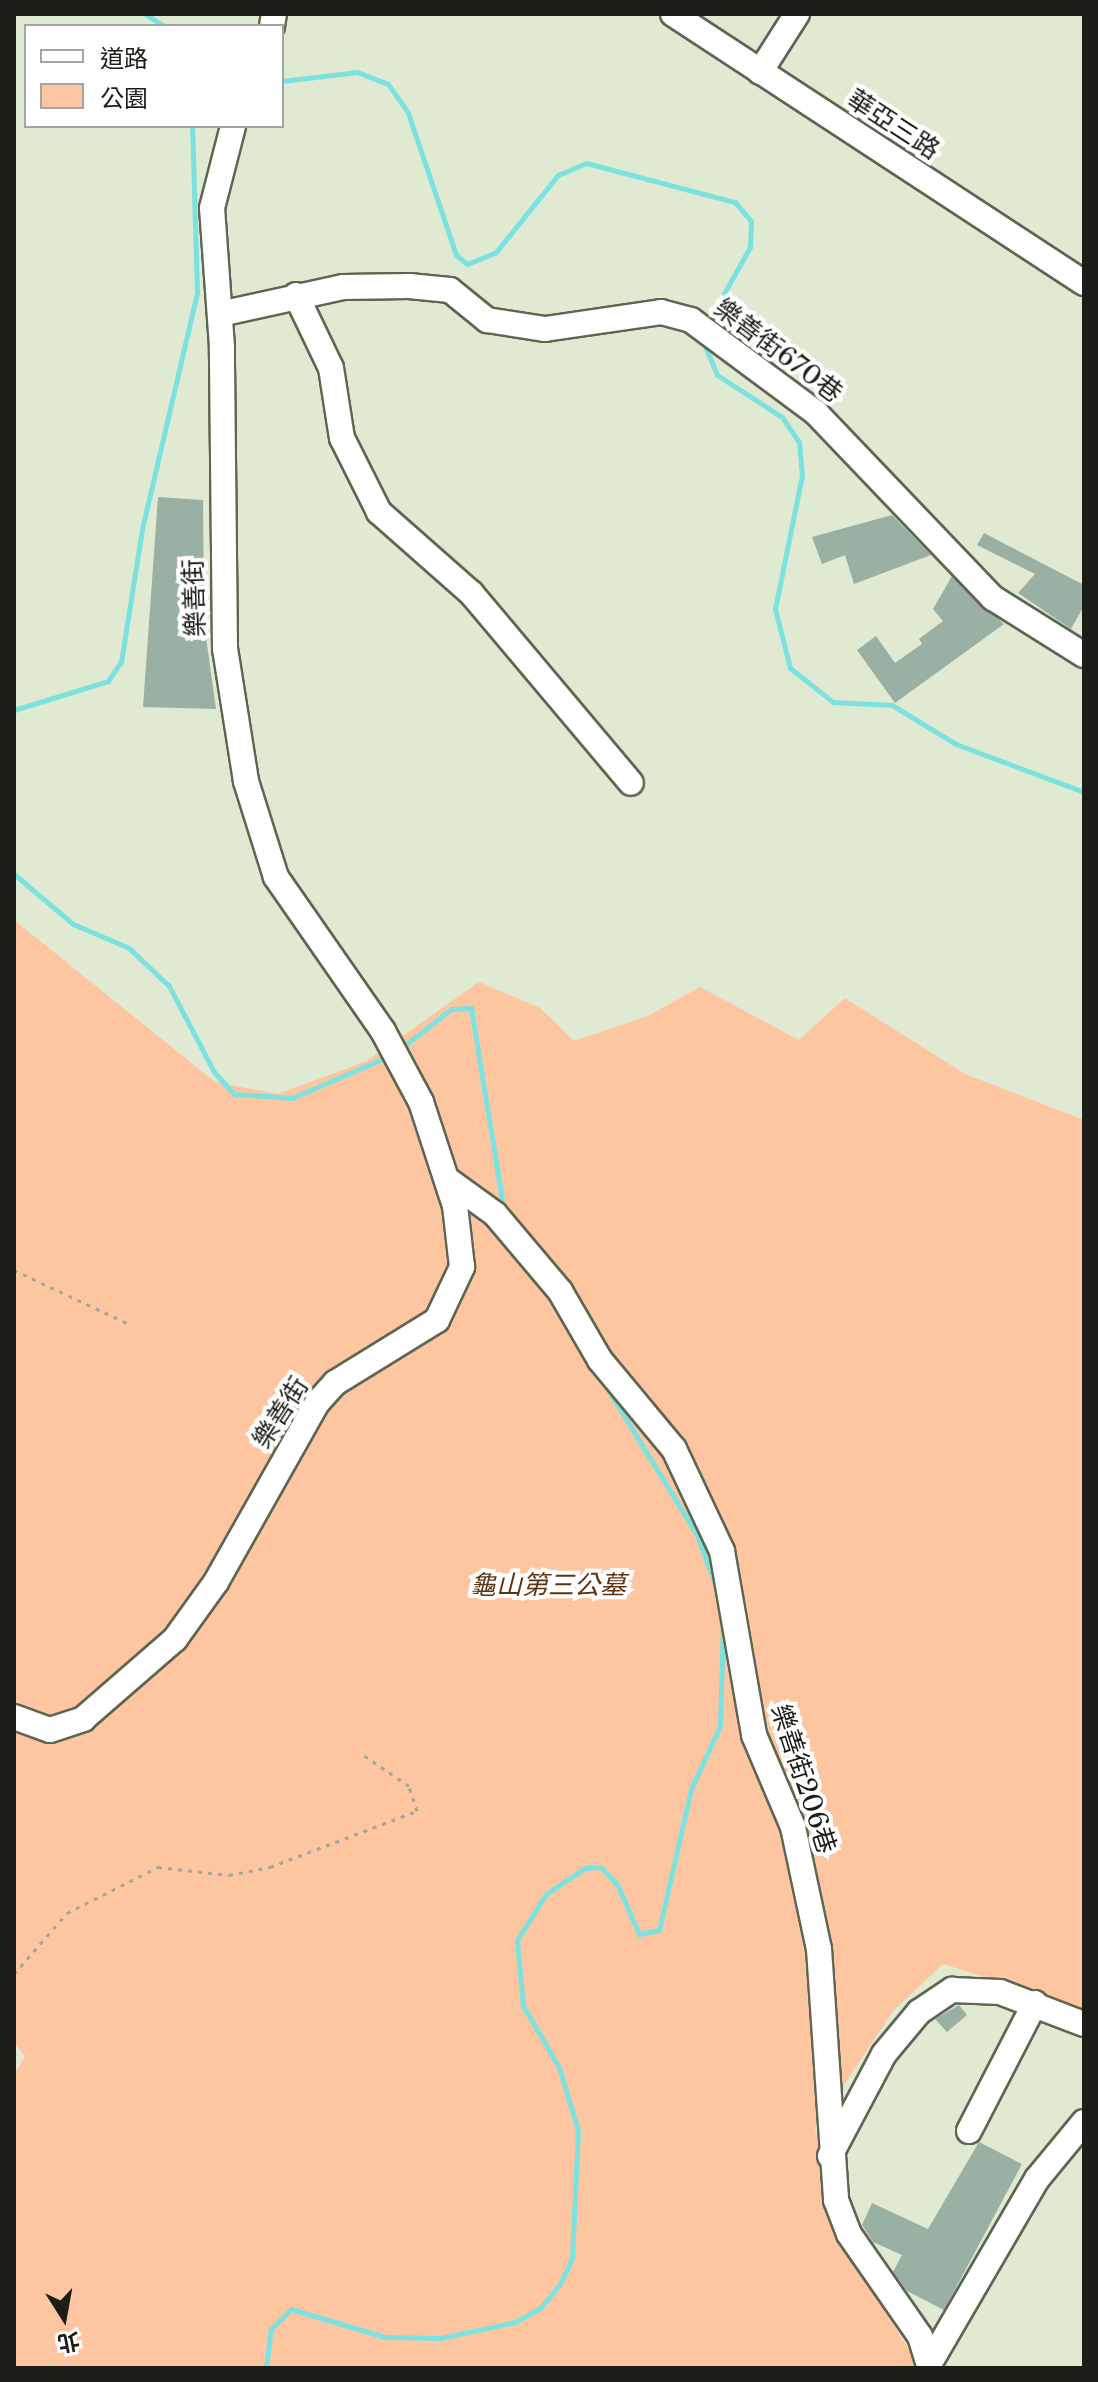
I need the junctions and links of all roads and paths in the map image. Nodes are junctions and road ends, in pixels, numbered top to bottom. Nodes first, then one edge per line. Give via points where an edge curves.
1 (673, 14) edge
2 (797, 14) edge
3 (760, 72) junction
4 (232, 128) edge
5 (1084, 283) edge
6 (296, 295) junction
7 (220, 314) junction
8 (1084, 655) edge
9 (631, 783) dead end
10 (448, 1180) junction
11 (14, 1270) edge
12 (127, 1323) dead end
13 (14, 1717) edge
14 (359, 1752) dead end
15 (14, 1974) edge
16 (1035, 2003) junction
17 (1084, 2024) edge
18 (1084, 2122) edge
19 (969, 2131) dead end
20 (830, 2156) junction
21 (930, 2365) edge

1 - 3 street, 華亞三路
2 - 3 street
3 - 5 street, 華亞三路
4 - 7 street, 樂善街 via 212,208
6 - 7 street, 樂善街670巷
6 - 8 street, 樂善街670巷 via 343,287 450,290 487,320 545,329 661,312 691,320 816,413 993,598
6 - 9 street via 331,368 342,438 379,512 471,593
7 - 10 street, 樂善街 via 225,649 246,781 276,877 405,1067
10 - 13 street, 樂善街 via 462,1267 437,1320 317,1403 216,1582 175,1639 131,1682 83,1719 50,1730
10 - 20 street, 樂善街206巷 via 495,1214 560,1291 600,1360 674,1449 722,1551 754,1735 793,1827 819,1949
11 - 12 path
14 - 15 path via 409,1786 417,1811 270,1867 229,1875 158,1867 67,1913
16 - 17 street
16 - 19 street
16 - 20 street via 952,1990 919,2012 884,2054
18 - 21 street via 1037,2179
20 - 21 street, 樂善街206巷 via 849,2234

